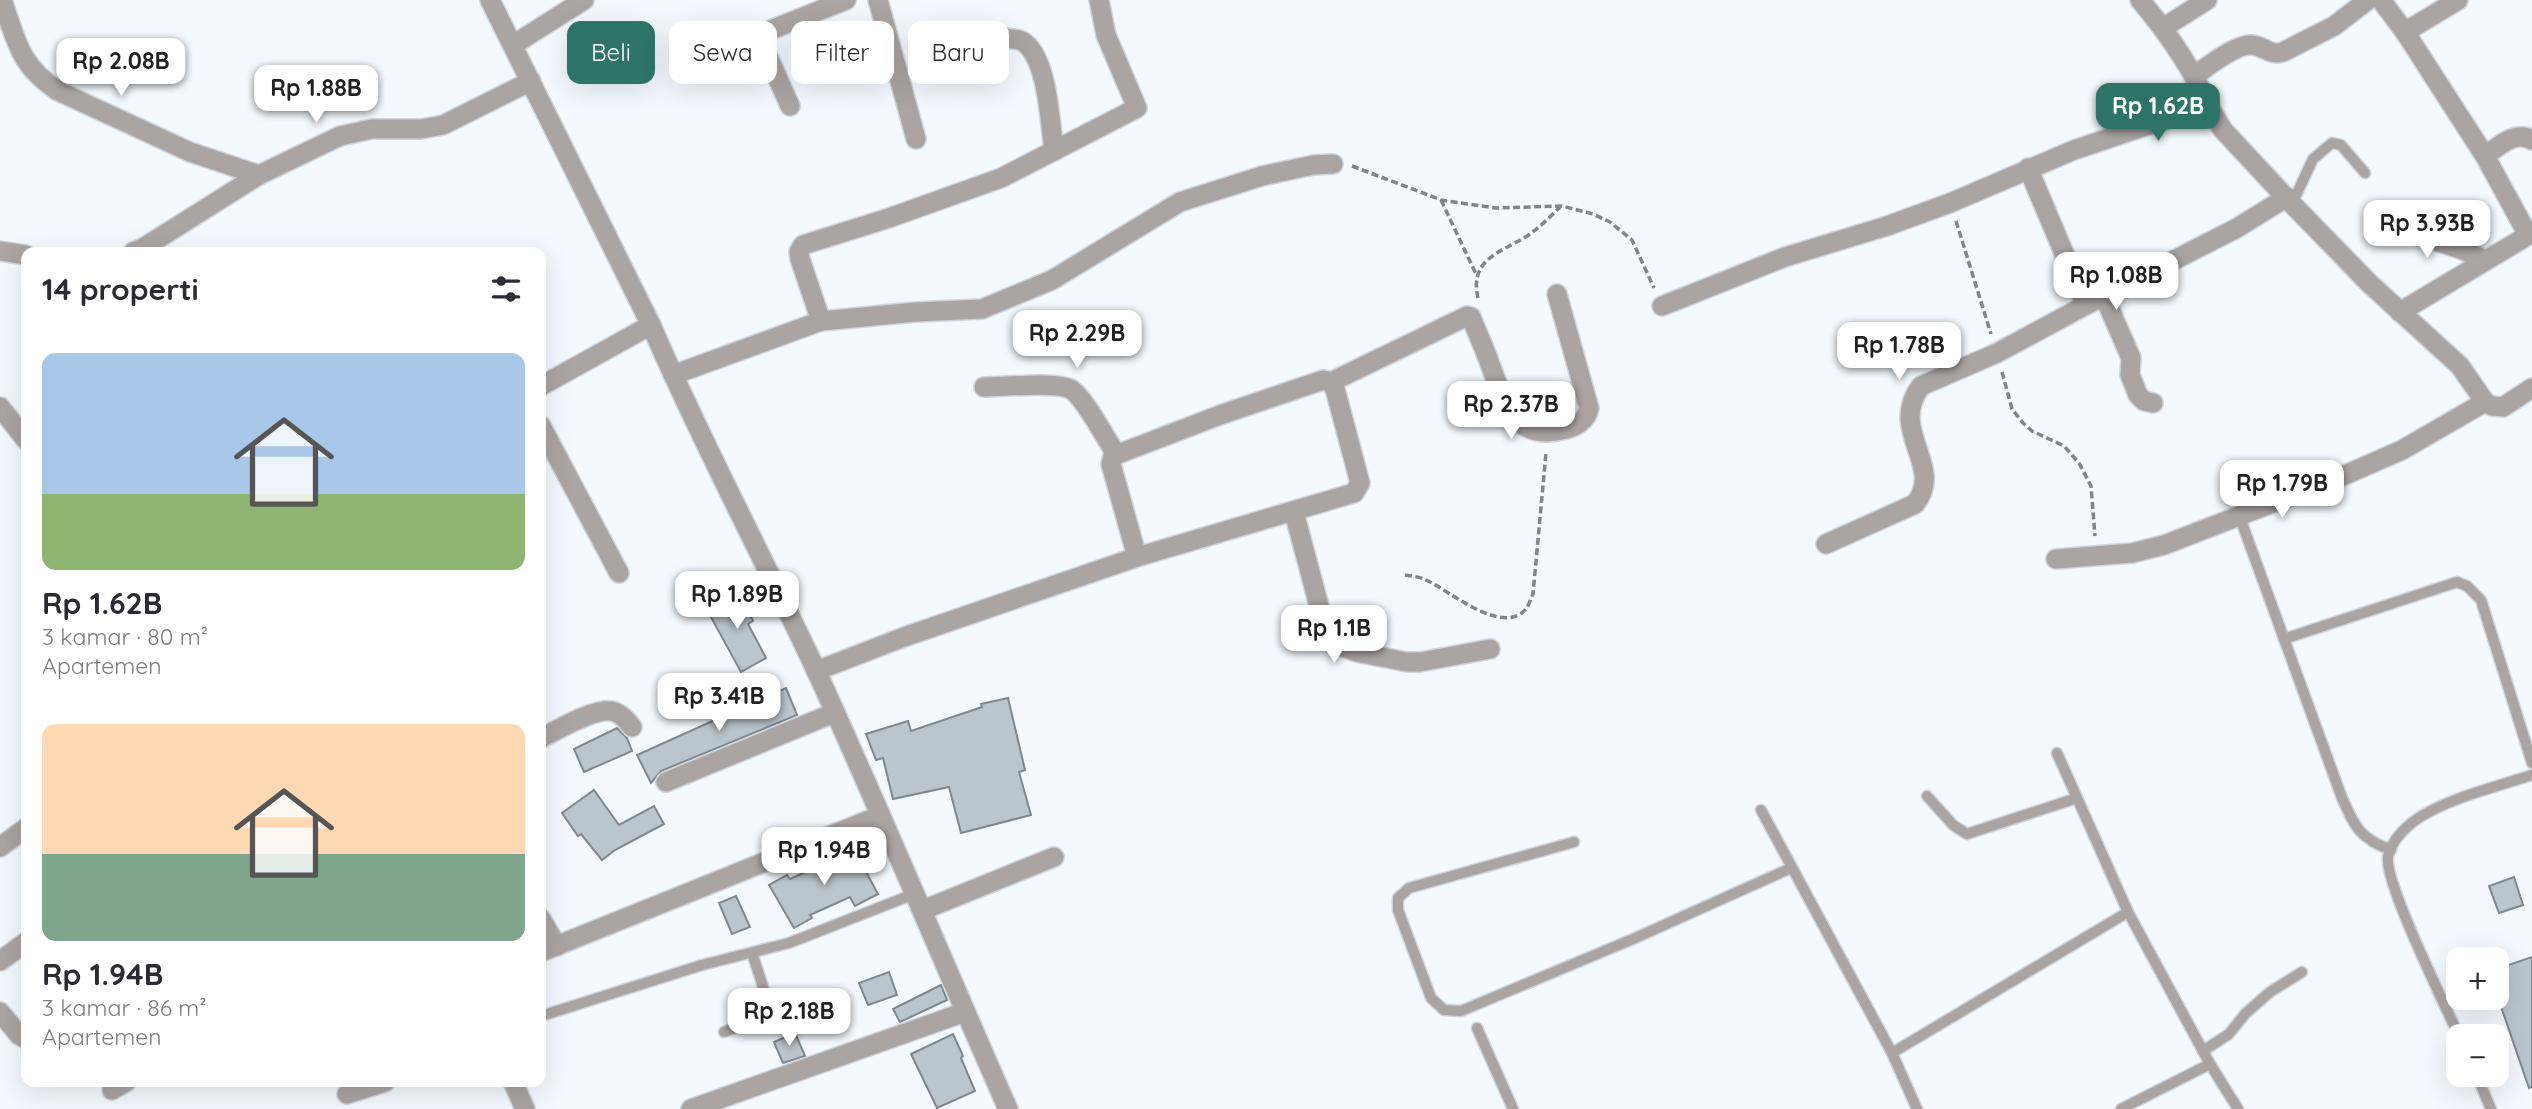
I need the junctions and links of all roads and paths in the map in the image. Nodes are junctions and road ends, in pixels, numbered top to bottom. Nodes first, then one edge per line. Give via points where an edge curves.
1 (2, 0) edge
2 (490, 0) edge
3 (584, 0) edge
4 (846, 0) edge
5 (878, 0) edge
6 (1099, 0) edge
7 (2140, 0) edge
8 (2207, 0) edge
9 (2368, 0) edge
10 (2381, 0) edge
11 (2458, 0) edge
12 (2163, 27) junction
13 (2405, 32) junction
14 (1009, 39) edge
15 (513, 45) junction
16 (2194, 76) junction
17 (531, 81) junction
18 (2208, 105) junction
19 (790, 106) dead end
20 (916, 139) dead end
21 (2532, 140) edge
22 (1054, 150) junction
23 (2486, 156) junction
24 (1333, 164) joint
25 (2028, 168) junction
26 (2365, 173) dead end
27 (259, 175) junction
28 (1441, 200) junction
29 (2289, 201) junction
30 (1950, 203) junction
31 (1562, 206) junction
32 (2402, 218) dead end
33 (2530, 234) edge
34 (145, 247) edge
35 (0, 251) edge
36 (21, 255) edge
37 (2485, 260) junction
38 (1476, 275) junction
39 (1557, 294) dead end
40 (2104, 296) junction
41 (1479, 302) dead end
42 (2085, 305) junction
43 (1662, 306) joint
44 (2400, 313) junction
45 (821, 321) junction
46 (651, 325) junction
47 (1997, 353) junction
48 (673, 375) junction
49 (1331, 382) junction
50 (546, 383) edge
51 (985, 387) dead end
52 (2532, 388) edge
53 (2485, 402) junction
54 (2153, 403) dead end
55 (0, 407) edge
56 (21, 434) edge
57 (1548, 434) junction
58 (546, 435) edge
59 (1116, 454) junction
60 (1294, 512) junction
61 (2239, 514) junction
62 (1826, 544) dead end
63 (1138, 557) junction
64 (2096, 557) junction
65 (2056, 559) dead end
66 (619, 573) dead end
67 (1405, 575) dead end
68 (2284, 639) junction
69 (1490, 649) dead end
70 (816, 671) junction
71 (834, 713) junction
72 (632, 727) dead end
73 (546, 736) edge
74 (2057, 753) dead end
75 (2532, 763) edge
76 (2532, 775) edge
77 (666, 782) dead end
78 (1927, 796) dead end
79 (2077, 798) junction
80 (1761, 810) dead end
81 (879, 816) junction
82 (21, 832) edge
83 (1574, 842) dead end
84 (0, 847) edge
85 (2391, 850) junction
86 (1054, 856) dead end
87 (1791, 868) junction
88 (919, 902) junction
89 (2128, 912) junction
90 (21, 946) edge
91 (549, 949) edge
92 (752, 953) junction
93 (0, 961) edge
94 (2302, 972) dead end
95 (0, 1012) edge
96 (965, 1012) junction
97 (546, 1014) edge
98 (2454, 1024) edge
99 (1477, 1028) dead end
100 (724, 1032) dead end
101 (21, 1036) edge
102 (2203, 1051) junction
103 (1892, 1053) junction
104 (2210, 1063) junction
105 (370, 1087) edge
106 (515, 1087) edge
107 (2482, 1087) edge
108 (346, 1095) edge
109 (1511, 1108) edge
110 (525, 1109) edge
111 (691, 1109) edge
112 (1008, 1109) edge
113 (1917, 1109) edge
114 (2121, 1109) edge
115 (2238, 1109) edge
116 (2491, 1109) edge

1 - 27 street via 23,59 38,78 190,152
2 - 15 street
3 - 15 street
4 - 19 street via 773,29 764,38
5 - 20 street
6 - 22 street via 1106,35 1137,108
7 - 12 street
8 - 12 street
9 - 16 street via 2334,26 2283,52 2247,45
10 - 13 street
11 - 13 street
12 - 16 street
13 - 23 street
14 - 22 street via 1023,42 1042,73
15 - 17 street
16 - 18 street
17 - 27 street via 443,125 340,136
17 - 46 street
18 - 25 street
18 - 29 street via 2223,130
21 - 23 street via 2516,136
22 - 45 street via 991,182 803,245 800,259
23 - 33 street
24 - 28 path via 1356,167
24 - 45 street via 1262,176 1180,202 1052,280 982,309
25 - 30 street
25 - 42 street
26 - 29 lane via 2341,145 2332,143 2313,159
27 - 34 street
28 - 31 path via 1495,208
28 - 38 path
29 - 40 street
29 - 44 street
30 - 43 street via 1785,257
30 - 47 path
31 - 38 path via 1536,230 1486,261
31 - 43 path via 1610,222 1632,240
32 - 37 street via 2423,238
33 - 37 street
35 - 36 street
37 - 44 street
38 - 41 path
39 - 57 street via 1589,408 1580,423
40 - 42 street
40 - 54 street via 2131,358 2130,374 2138,395
42 - 47 street
44 - 53 street via 2460,366
45 - 48 street
46 - 48 street
46 - 50 street
47 - 62 street via 1931,380 1914,396 1909,421 1926,479 1915,504
47 - 64 path via 2012,409 2032,431 2064,446 2091,486
48 - 70 street
49 - 57 street via 1471,317 1506,408 1518,422
49 - 59 street via 1323,380
49 - 60 street via 1359,487 1354,493
51 - 59 street via 1071,389
52 - 53 street via 2503,407
53 - 61 street via 2402,450
55 - 56 street
57 - 67 path via 1533,594 1526,610 1515,616 1482,613 1423,578
58 - 66 street
59 - 63 street via 1111,464
60 - 63 street
60 - 69 street via 1326,632 1338,645 1407,662
61 - 64 street via 2164,545
61 - 68 lane
63 - 70 street
64 - 65 street
68 - 75 lane via 2457,582 2467,586 2481,600
68 - 85 lane via 2356,830 2372,844
70 - 71 street
71 - 77 street
71 - 81 street
72 - 73 street via 613,710 600,710
74 - 79 lane
76 - 85 lane via 2438,807 2410,824
78 - 79 lane via 1967,834
79 - 89 lane
80 - 87 lane
81 - 88 street
81 - 91 street
82 - 84 street
83 - 87 lane via 1409,888 1398,898 1398,910 1431,998 1444,1010 1461,1011
85 - 98 lane via 2388,858 2396,894
86 - 88 street
87 - 103 lane
88 - 92 lane
88 - 96 street
89 - 102 lane
89 - 103 lane
90 - 93 street
92 - 97 lane
92 - 100 lane via 771,1011
94 - 102 lane via 2270,992 2228,1034
95 - 101 street
96 - 111 street
96 - 112 street
99 - 109 lane
102 - 104 lane
103 - 113 lane
104 - 114 lane
104 - 115 lane
105 - 108 street
106 - 110 street
107 - 116 lane

